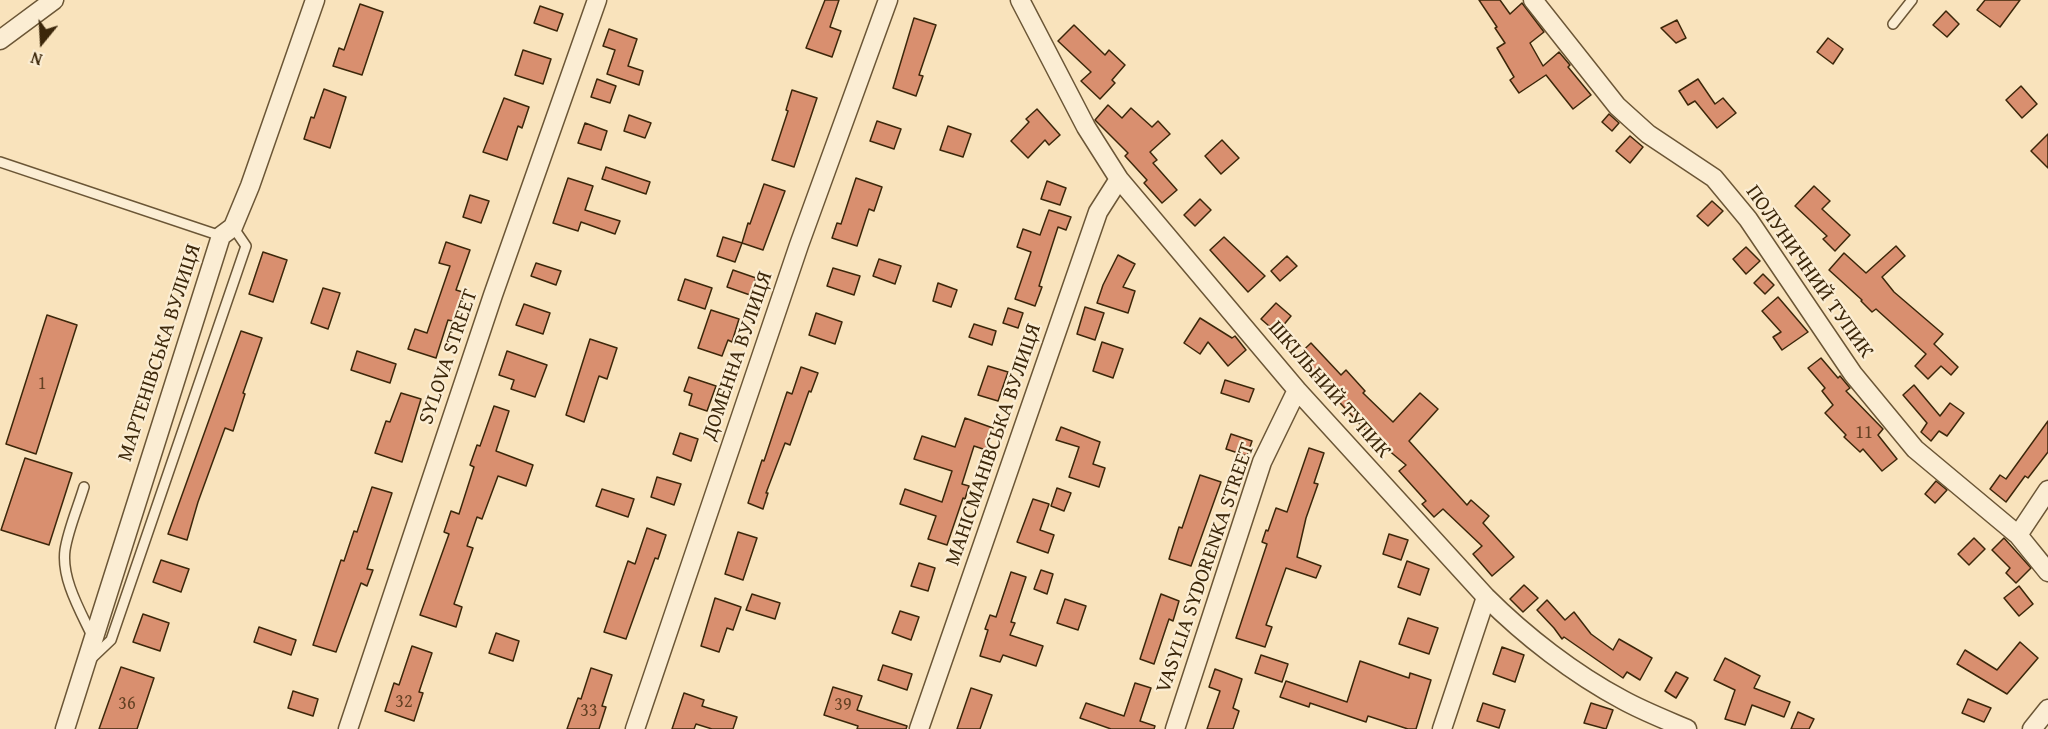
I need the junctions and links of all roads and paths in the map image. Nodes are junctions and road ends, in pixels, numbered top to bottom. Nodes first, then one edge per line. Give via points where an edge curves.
1 (54, 0) edge
2 (315, 0) edge
3 (597, 0) edge
4 (888, 0) edge
5 (1020, 0) edge
6 (1533, 0) edge
7 (1912, 0) edge
8 (1893, 24) dead end
9 (0, 40) edge
10 (0, 162) edge
11 (1119, 178) junction
12 (227, 232) junction
13 (1297, 390) junction
14 (84, 487) dead end
15 (2048, 490) edge
16 (2018, 535) junction
17 (2048, 572) edge
18 (1486, 597) junction
19 (93, 638) junction
20 (85, 665) junction
21 (2048, 709) edge
22 (65, 729) edge
23 (348, 729) edge
24 (635, 729) edge
25 (919, 729) edge
26 (1175, 729) edge
27 (1442, 729) edge
28 (1687, 729) edge
29 (2032, 729) edge

1 - 9 street
2 - 12 street, МАРТЕНІВСЬКА ВУЛИЦЯ via 250,186
3 - 23 street, SYLOVA STREET via 493,294
4 - 24 street, ДОМЕННА ВУЛИЦЯ via 799,245
5 - 11 street, ШКІЛЬНИЙ ТУПИК via 1086,127
6 - 16 street, ПОЛУНИЧНИЙ ТУПИК via 1617,106 1648,134 1714,178 1748,219 1853,374 1915,449
7 - 8 lane
10 - 12 lane
11 - 13 street, ШКІЛЬНИЙ ТУПИК
11 - 25 street, МАНІСМАНІВСЬКА ВУЛИЦЯ via 1098,212
12 - 19 street, МАРТЕНІВСЬКА ВУЛИЦЯ
12 - 20 lane via 246,246 111,640
13 - 18 street, ШКІЛЬНИЙ ТУПИК
13 - 26 street, VASYLIA SYDORENKA STREET via 1262,462
14 - 19 lane via 65,551 72,594
15 - 16 street
16 - 17 street, ПОЛУНИЧНИЙ ТУПИК
18 - 27 street
18 - 28 street, ШКІЛЬНИЙ ТУПИК via 1516,627 1574,669 1623,700
19 - 20 street, МАРТЕНІВСЬКА ВУЛИЦЯ
20 - 22 street, МАРТЕНІВСЬКА ВУЛИЦЯ
21 - 29 street

